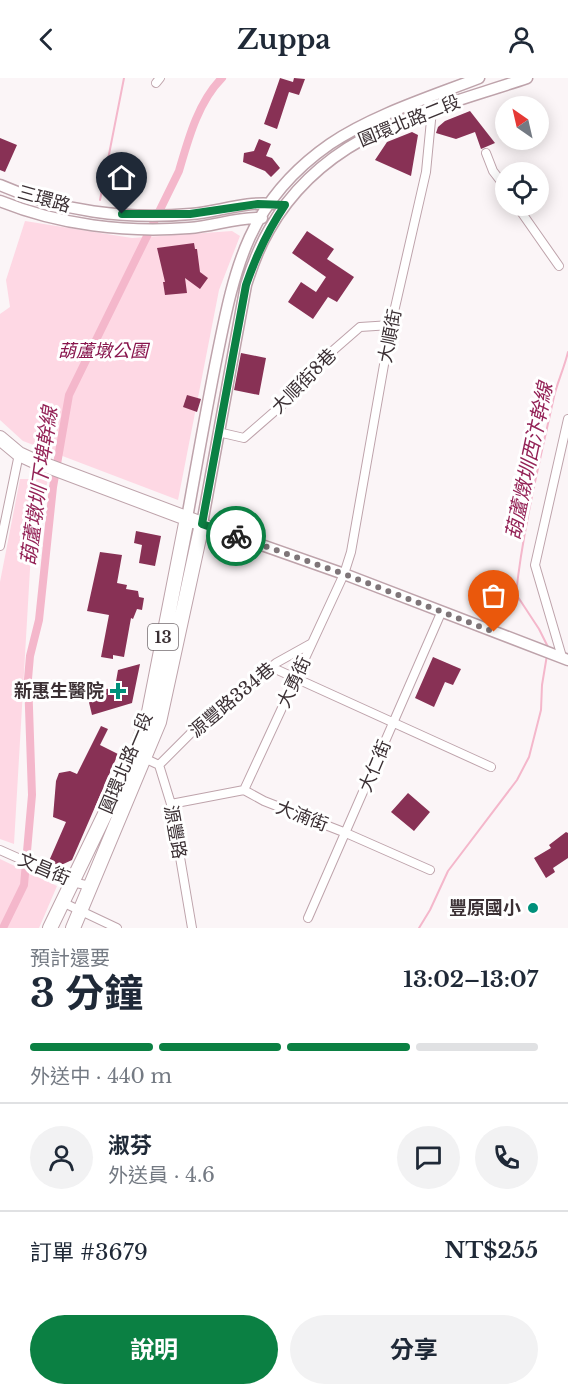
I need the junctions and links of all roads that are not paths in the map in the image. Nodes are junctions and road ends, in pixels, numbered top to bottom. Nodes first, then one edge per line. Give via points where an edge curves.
1 (479, 78) edge
2 (526, 78) edge
3 (426, 99) junction
4 (432, 110) junction
5 (486, 153) dead end
6 (495, 174) edge
7 (0, 185) edge
8 (28, 198) junction
9 (0, 201) edge
10 (268, 203) junction
11 (285, 205) junction
12 (25, 211) junction
13 (524, 216) edge
14 (260, 218) junction
15 (275, 220) junction
16 (559, 266) dead end
17 (391, 325) junction
18 (568, 421) edge
19 (218, 432) junction
20 (0, 438) edge
21 (19, 454) junction
22 (187, 518) junction
23 (202, 524) junction
24 (0, 546) edge
25 (344, 574) junction
26 (441, 613) junction
27 (312, 643) junction
28 (565, 659) edge
29 (271, 667) junction
30 (296, 678) junction
31 (393, 723) junction
32 (139, 756) junction
33 (159, 765) junction
34 (491, 767) dead end
35 (244, 790) junction
36 (171, 804) junction
37 (345, 833) junction
38 (0, 850) edge
39 (430, 870) dead end
40 (72, 882) junction
41 (90, 886) junction
42 (62, 902) junction
43 (81, 910) junction
44 (308, 918) dead end
45 (50, 928) edge
46 (73, 928) edge
47 (117, 928) edge
48 (192, 928) edge

1 - 3 street, 圓環北路二段
2 - 4 street, 圓環北路二段
3 - 4 street
3 - 10 street, 圓環北路二段 via 331,144 297,171
4 - 11 street, 圓環北路二段 via 373,133 338,152 313,172
4 - 17 street, 大順街 via 426,172
5 - 6 street
7 - 8 street, 三環路
8 - 10 street, 三環路 via 103,214 190,214
8 - 12 street
9 - 12 street, 三環路
10 - 11 street, 三環路
10 - 14 street, 圓環北路二段
11 - 15 street, 圓環北路二段
12 - 14 street, 三環路 via 103,228 190,228
13 - 16 street
14 - 15 street, 三環路
14 - 22 street, 圓環北路二段 via 246,242 230,291
15 - 19 street, 圓環北路二段 via 246,285
17 - 19 street, 大順街8巷 via 360,327 329,354 306,384 244,438
17 - 25 street, 大順街 via 362,497
18 - 28 street via 535,565
19 - 23 street, 圓環北路二段
20 - 21 main road
21 - 22 main road
21 - 24 street
22 - 23 main road
22 - 32 main road, 圓環北路一段 / 13
23 - 25 street
23 - 32 main road, 圓環北路一段 / 13 via 159,722
25 - 26 street
25 - 27 street, 大勇街
26 - 28 street
26 - 31 street, 大仁街
27 - 29 street, 源豐路334巷
27 - 30 street, 大勇街
29 - 30 street
29 - 33 street, 源豐路334巷 via 194,730
30 - 31 street
30 - 35 street, 大勇街
31 - 34 street
31 - 37 street, 大仁街
32 - 33 street
32 - 40 main road, 圓環北路一段 / 13
32 - 41 main road, 圓環北路一段 / 13
33 - 36 street, 源豐路
35 - 36 street
35 - 37 street, 大湳街
36 - 48 street, 源豐路
37 - 39 street, 大湳街
37 - 44 street, 大仁街
38 - 40 street, 文昌街
40 - 41 street, 文昌街
40 - 42 main road, 圓環北路一段 / 13
41 - 43 main road, 圓環北路一段 / 13
42 - 43 street
42 - 45 main road, 圓環北路一段 / 13
43 - 46 main road, 圓環北路一段 / 13
43 - 47 street

